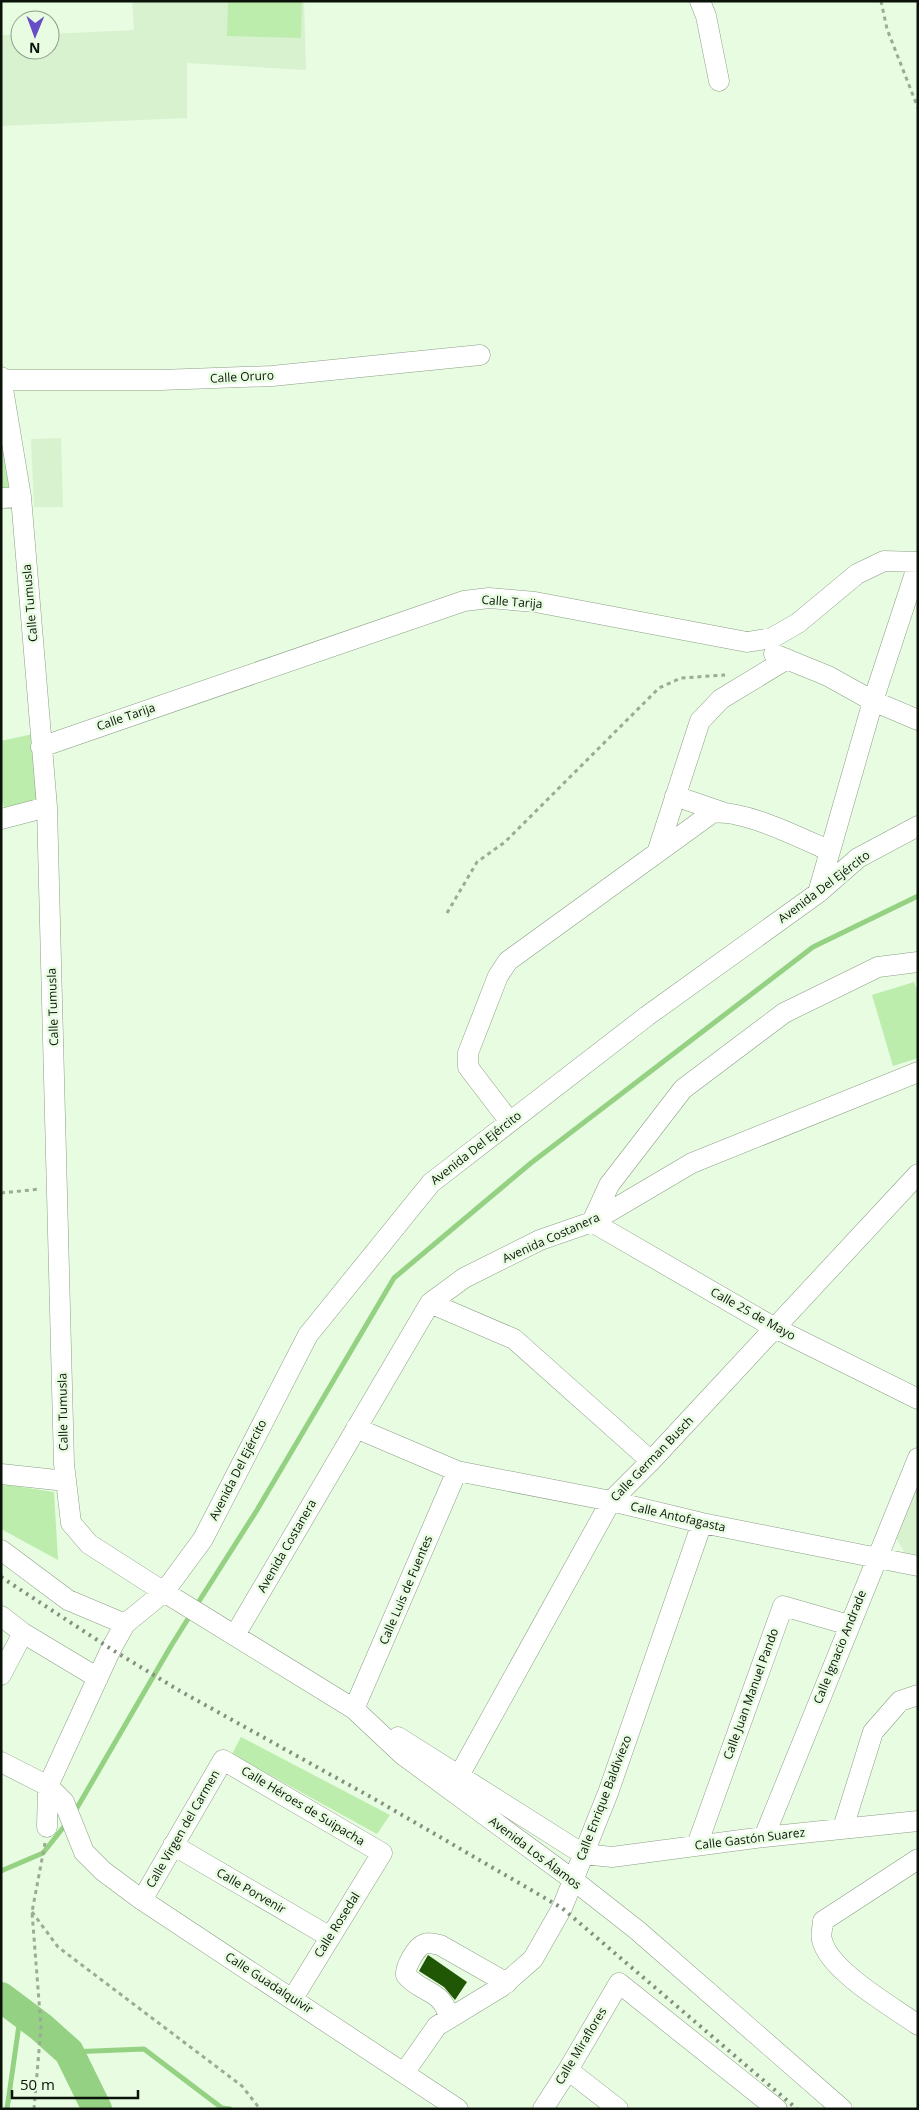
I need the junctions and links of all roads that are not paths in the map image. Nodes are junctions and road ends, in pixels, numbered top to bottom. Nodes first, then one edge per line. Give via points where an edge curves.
1 (700, 1) edge
2 (719, 81) dead end
3 (480, 354) dead end
4 (2, 378) edge
5 (21, 497) junction
6 (1, 498) edge
7 (918, 563) edge
8 (747, 642) junction
9 (787, 659) junction
10 (873, 701) junction
11 (918, 720) edge
12 (41, 747) junction
13 (675, 796) junction
14 (47, 807) junction
15 (722, 812) junction
16 (2, 817) edge
17 (918, 826) edge
18 (830, 850) junction
19 (657, 853) junction
20 (818, 894) junction
21 (918, 962) edge
22 (918, 1072) edge
23 (510, 1122) junction
24 (918, 1174) edge
25 (592, 1222) junction
26 (430, 1303) junction
27 (774, 1328) junction
28 (918, 1399) edge
29 (356, 1428) junction
30 (918, 1458) edge
31 (651, 1461) junction
32 (457, 1470) junction
33 (1, 1474) edge
34 (66, 1480) junction
35 (611, 1501) junction
36 (702, 1523) junction
37 (1, 1550) edge
38 (877, 1558) junction
39 (918, 1566) edge
40 (173, 1597) junction
41 (1, 1616) edge
42 (211, 1621) joint
43 (125, 1624) junction
44 (849, 1625) junction
45 (23, 1634) junction
46 (235, 1636) junction
47 (1, 1675) edge
48 (98, 1678) junction
49 (918, 1695) edge
50 (354, 1710) junction
51 (223, 1760) joint
52 (1, 1762) edge
53 (456, 1783) junction
54 (48, 1786) junction
55 (918, 1821) edge
56 (47, 1827) road end
57 (843, 1828) junction
58 (764, 1837) junction
59 (173, 1845) junction
60 (697, 1845) junction
61 (382, 1853) joint
62 (584, 1854) junction
63 (918, 1859) edge
64 (572, 1879) junction
65 (142, 1900) junction
66 (330, 1937) junction
67 (507, 1983) junction
68 (293, 1998) junction
69 (449, 2019) junction
70 (918, 2025) edge
71 (568, 2070) junction
72 (404, 2073) junction
73 (458, 2109) edge
74 (543, 2109) edge
75 (618, 2109) edge
76 (777, 2109) edge
77 (842, 2109) edge

1 - 2 street
3 - 4 street, Calle Oruro via 272,376 160,380
4 - 5 street, Calle Tumusla
5 - 6 street
5 - 12 street, Calle Tumusla
7 - 8 street, Calle Tarija via 884,561 857,574 798,623 772,638
7 - 10 street
8 - 9 street
8 - 12 street, Calle Tarija via 535,602 489,598 464,601
9 - 10 street via 828,676
9 - 13 street via 721,699 700,721
10 - 11 street
10 - 18 street
12 - 14 street, Calle Tumusla
13 - 15 street
13 - 19 street
14 - 16 street
14 - 34 street, Calle Tumusla
15 - 18 street via 779,828
15 - 19 street via 712,814
17 - 20 street, Avenida Del Ejército via 858,858
18 - 20 street
19 - 23 street via 508,960 498,976 468,1052 468,1067
20 - 23 street, Avenida Del Ejército via 647,1016
21 - 25 street via 878,967 784,1013 683,1089 609,1185
22 - 25 street, Avenida Costanera via 692,1163
23 - 40 street, Avenida Del Ejército via 431,1183 308,1335
24 - 27 street, Calle German Busch
25 - 26 street, Avenida Costanera via 532,1244 464,1278
25 - 27 street, Calle 25 de Mayo
26 - 29 street, Avenida Costanera
26 - 31 street via 514,1338
27 - 28 street, Calle 25 de Mayo
27 - 31 street, Calle German Busch
29 - 32 street, Calle Antofagasta
29 - 46 street, Avenida Costanera
30 - 38 street, Calle Ignacio Andrade
31 - 35 street, Calle German Busch
32 - 35 street, Calle Antofagasta
32 - 50 street, Calle Luis de Fuentes
33 - 34 street
34 - 40 street, Calle Tumusla via 71,1523 89,1544
35 - 36 street, Calle Antofagasta
35 - 53 street, Calle German Busch
36 - 38 street, Calle Antofagasta
36 - 62 street, Calle Enrique Baldiviezo
37 - 43 street via 68,1600
38 - 39 street, Calle Antofagasta
38 - 44 street, Calle Ignacio Andrade
40 - 42 street, Calle Tumusla
40 - 43 street, Avenida Del Ejército
41 - 45 street
42 - 46 street, Avenida Los Álamos
43 - 48 street, Avenida Del Ejército
44 - 58 street, Calle Ignacio Andrade
44 - 60 street, Calle Juan Manuel Pando via 782,1606
45 - 47 street
45 - 48 street
46 - 50 street, Avenida Los Álamos
48 - 54 street, Avenida Del Ejército
49 - 57 street via 900,1700 873,1732
50 - 53 street, Avenida Los Álamos via 403,1755
51 - 59 street, Calle Virgen del Carmen
51 - 61 street, Calle Héroes de Suipacha
52 - 54 street
53 - 62 street
53 - 64 street, Avenida Los Álamos
54 - 56 street
54 - 65 street, Calle Guadalquivir via 64,1802 84,1852 103,1871
55 - 57 street, Calle Gastón Suarez
57 - 58 street, Calle Gastón Suarez
58 - 60 street, Calle Gastón Suarez
59 - 65 street, Calle Virgen del Carmen
59 - 66 street, Calle Porvenir
60 - 62 street, Calle Gastón Suarez via 612,1857
61 - 66 street, Calle Rosedal
62 - 64 street, Calle Enrique Baldiviezo
63 - 70 street via 823,1921 821,1939 827,1953 863,1989
64 - 67 street, Calle Enrique Baldiviezo via 562,1908 533,1959
64 - 77 street, Avenida Los Álamos via 637,1930
65 - 68 street, Calle Guadalquivir
66 - 68 street, Calle Rosedal
67 - 69 street, Calle Enrique Baldiviezo
67 - 69 street via 440,1945 429,1943 420,1946 407,1965 406,1975 442,1999
68 - 72 street, Calle Guadalquivir
69 - 72 street, Calle Enrique Baldiviezo via 437,2026
71 - 74 street, Calle Miraflores
71 - 75 street
71 - 76 street, Calle Miraflores via 619,1983
72 - 73 street, Calle Guadalquivir

